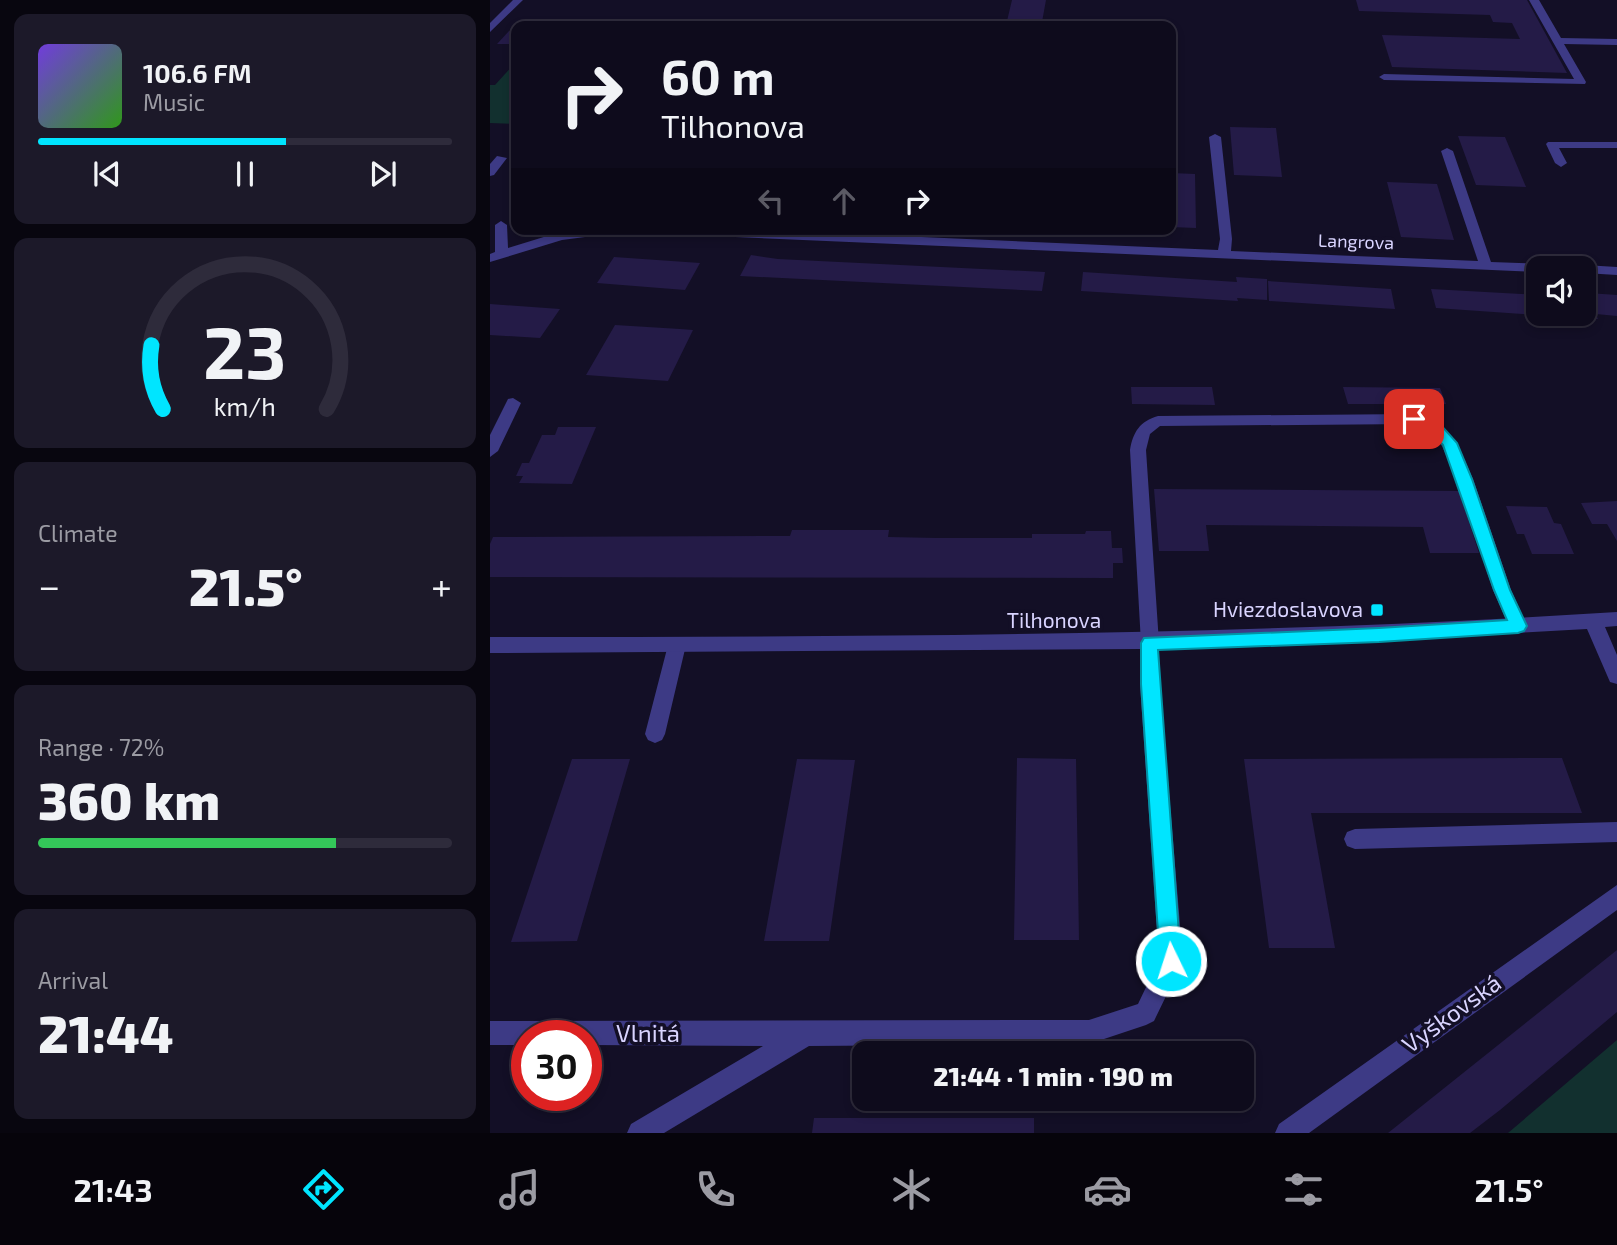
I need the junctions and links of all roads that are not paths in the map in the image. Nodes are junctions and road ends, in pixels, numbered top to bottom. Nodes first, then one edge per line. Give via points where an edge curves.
1 (518, 0) edge
2 (1534, 0) edge
3 (491, 27) edge
4 (1558, 41) junction
5 (1617, 43) edge
6 (1384, 77) dead end
7 (1215, 137) dead end
8 (1617, 145) edge
9 (1447, 151) dead end
10 (502, 158) dead end
11 (1561, 163) dead end
12 (490, 172) edge
13 (495, 225) edge
14 (568, 235) edge
15 (807, 235) edge
16 (1224, 254) junction
17 (496, 256) edge
18 (1486, 265) junction
19 (1526, 267) edge
20 (1596, 270) edge
21 (1617, 271) edge
22 (513, 403) dead end
23 (490, 451) edge
24 (1617, 619) edge
25 (1593, 621) junction
26 (1518, 626) junction
27 (1150, 643) junction
28 (490, 645) edge
29 (677, 645) junction
30 (1617, 676) edge
31 (655, 734) dead end
32 (1617, 832) edge
33 (1355, 839) dead end
34 (1617, 896) edge
35 (490, 1033) edge
36 (806, 1034) junction
37 (640, 1133) edge
38 (1288, 1133) edge

1 - 3 street
2 - 4 street
4 - 5 street
4 - 6 street via 1581,82
7 - 16 street
8 - 11 street via 1552,144
9 - 18 street
10 - 12 street
13 - 17 street
14 - 17 street
15 - 16 street, Langrova
16 - 18 street, Langrova
18 - 19 street, Langrova
20 - 21 street
22 - 23 street
24 - 25 street, Tilhonova
25 - 26 street, Tilhonova
25 - 30 street
26 - 27 street, Tilhonova
26 - 27 street, Vlnitá via 1457,460 1435,427 1414,419 1158,421 1144,428 1138,450
27 - 29 street, Tilhonova
27 - 36 street, Vlnitá via 1171,961 1146,1013 1089,1032
28 - 29 street, Tilhonova
29 - 31 street
32 - 33 street
34 - 38 street, Vyškovská
35 - 36 street, Vlnitá
36 - 37 street

